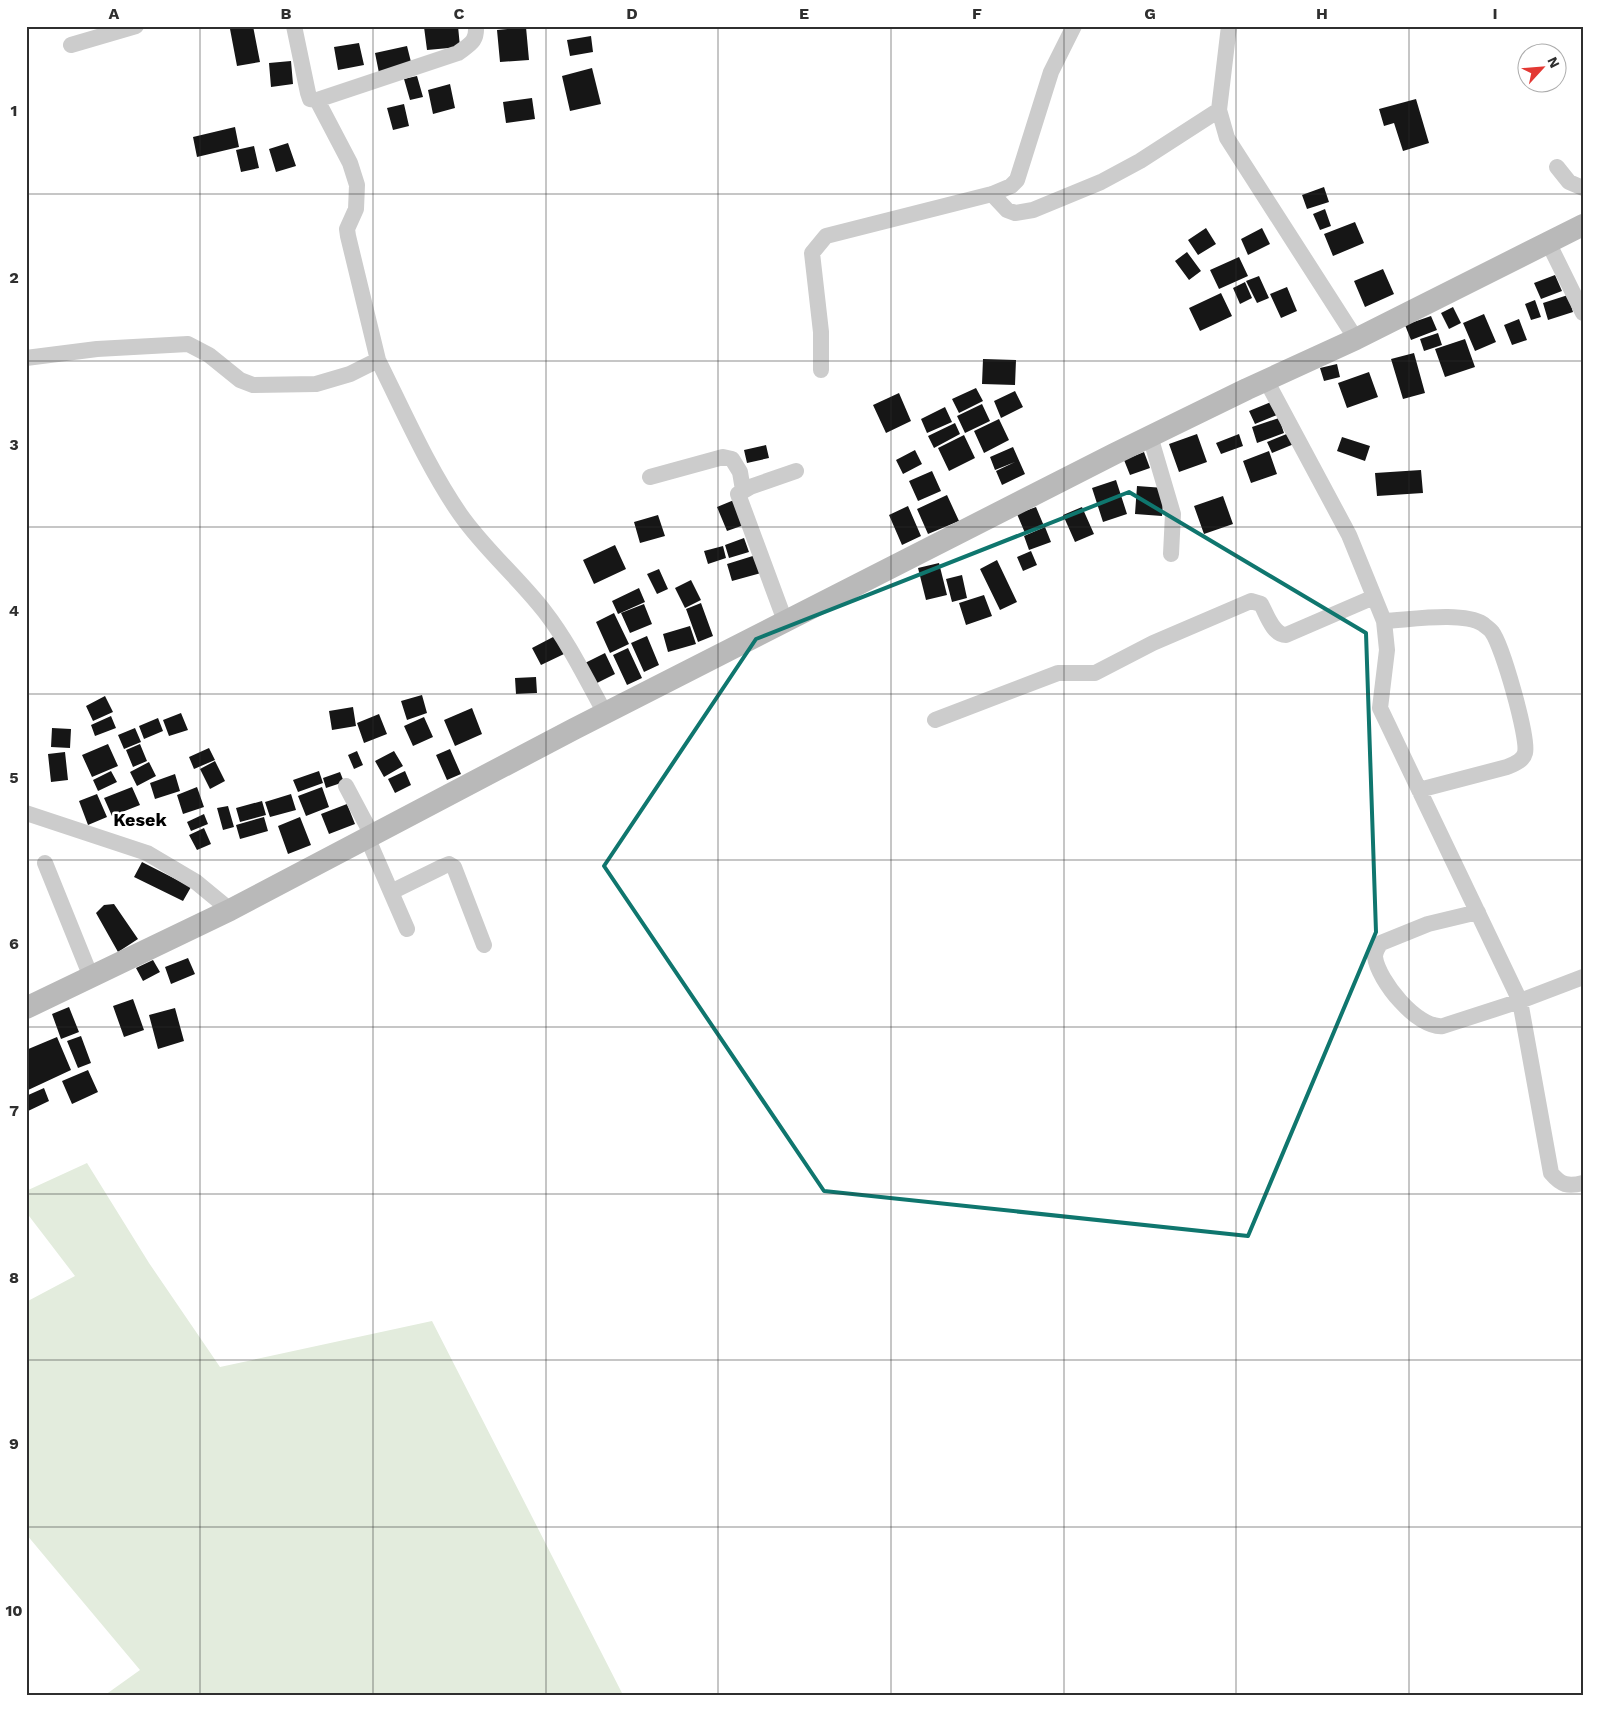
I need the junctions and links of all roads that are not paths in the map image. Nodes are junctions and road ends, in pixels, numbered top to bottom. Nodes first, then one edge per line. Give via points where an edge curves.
1 (136, 26) edge
2 (294, 26) edge
3 (476, 26) edge
4 (1074, 26) edge
5 (1229, 26) edge
6 (71, 44) dead end
7 (317, 100) junction
8 (1219, 110) junction
9 (1557, 166) dead end
10 (1583, 188) edge
11 (992, 194) junction
12 (1583, 225) edge
13 (1548, 242) junction
14 (1583, 313) edge
15 (1356, 339) junction
16 (26, 358) edge
17 (378, 360) junction
18 (821, 370) dead end
19 (1266, 380) junction
20 (1150, 436) junction
21 (796, 471) dead end
22 (650, 477) dead end
23 (743, 490) junction
24 (1171, 554) dead end
25 (1374, 597) junction
26 (785, 621) junction
27 (1384, 621) junction
28 (605, 713) junction
29 (935, 720) dead end
30 (346, 786) dead end
31 (1419, 790) junction
32 (26, 813) edge
33 (369, 836) junction
34 (45, 863) dead end
35 (391, 892) junction
36 (230, 910) junction
37 (1478, 912) junction
38 (407, 929) dead end
39 (484, 945) dead end
40 (91, 977) junction
41 (1583, 977) edge
42 (1520, 1001) junction
43 (26, 1008) edge
44 (1583, 1184) edge

1 - 6 street
2 - 7 street via 310,99
3 - 7 street via 476,37 471,45 458,53
4 - 11 street via 1051,72 1017,180
5 - 8 street
7 - 17 street via 350,163 357,185 356,209 347,229
8 - 11 street via 1101,182 1033,210 1015,213 1007,210
8 - 15 street via 1227,138
9 - 10 street via 1569,182
11 - 18 street via 826,236 818,243 812,253 821,332
12 - 13 main road
13 - 14 street
13 - 15 main road
15 - 19 main road
16 - 17 street via 97,349 188,344 240,380 253,385 316,384 350,374
17 - 28 street via 459,513 492,555 544,611 566,642
19 - 20 main road
19 - 25 street via 1349,535
20 - 24 street via 1173,514
20 - 26 main road
21 - 23 street
22 - 23 street via 708,460 732,458 740,472
23 - 26 street via 738,494
25 - 27 street
25 - 29 street via 1286,635 1276,631 1261,604 1251,601 1153,643 1095,673 1058,673
26 - 28 main road
27 - 31 street via 1387,650 1380,708
27 - 31 street via 1465,618 1483,624 1492,632 1508,674 1525,739 1525,754 1520,761
28 - 33 main road
30 - 33 street
31 - 37 street
32 - 36 street via 147,853 196,882
33 - 35 street
33 - 36 main road
34 - 40 street
35 - 38 street
35 - 39 street via 449,864 454,867
36 - 40 main road
37 - 42 street
37 - 42 street via 1428,924 1381,943 1375,957 1382,974 1412,1014 1436,1027
40 - 43 main road
41 - 42 street
42 - 44 street via 1551,1174 1560,1184

